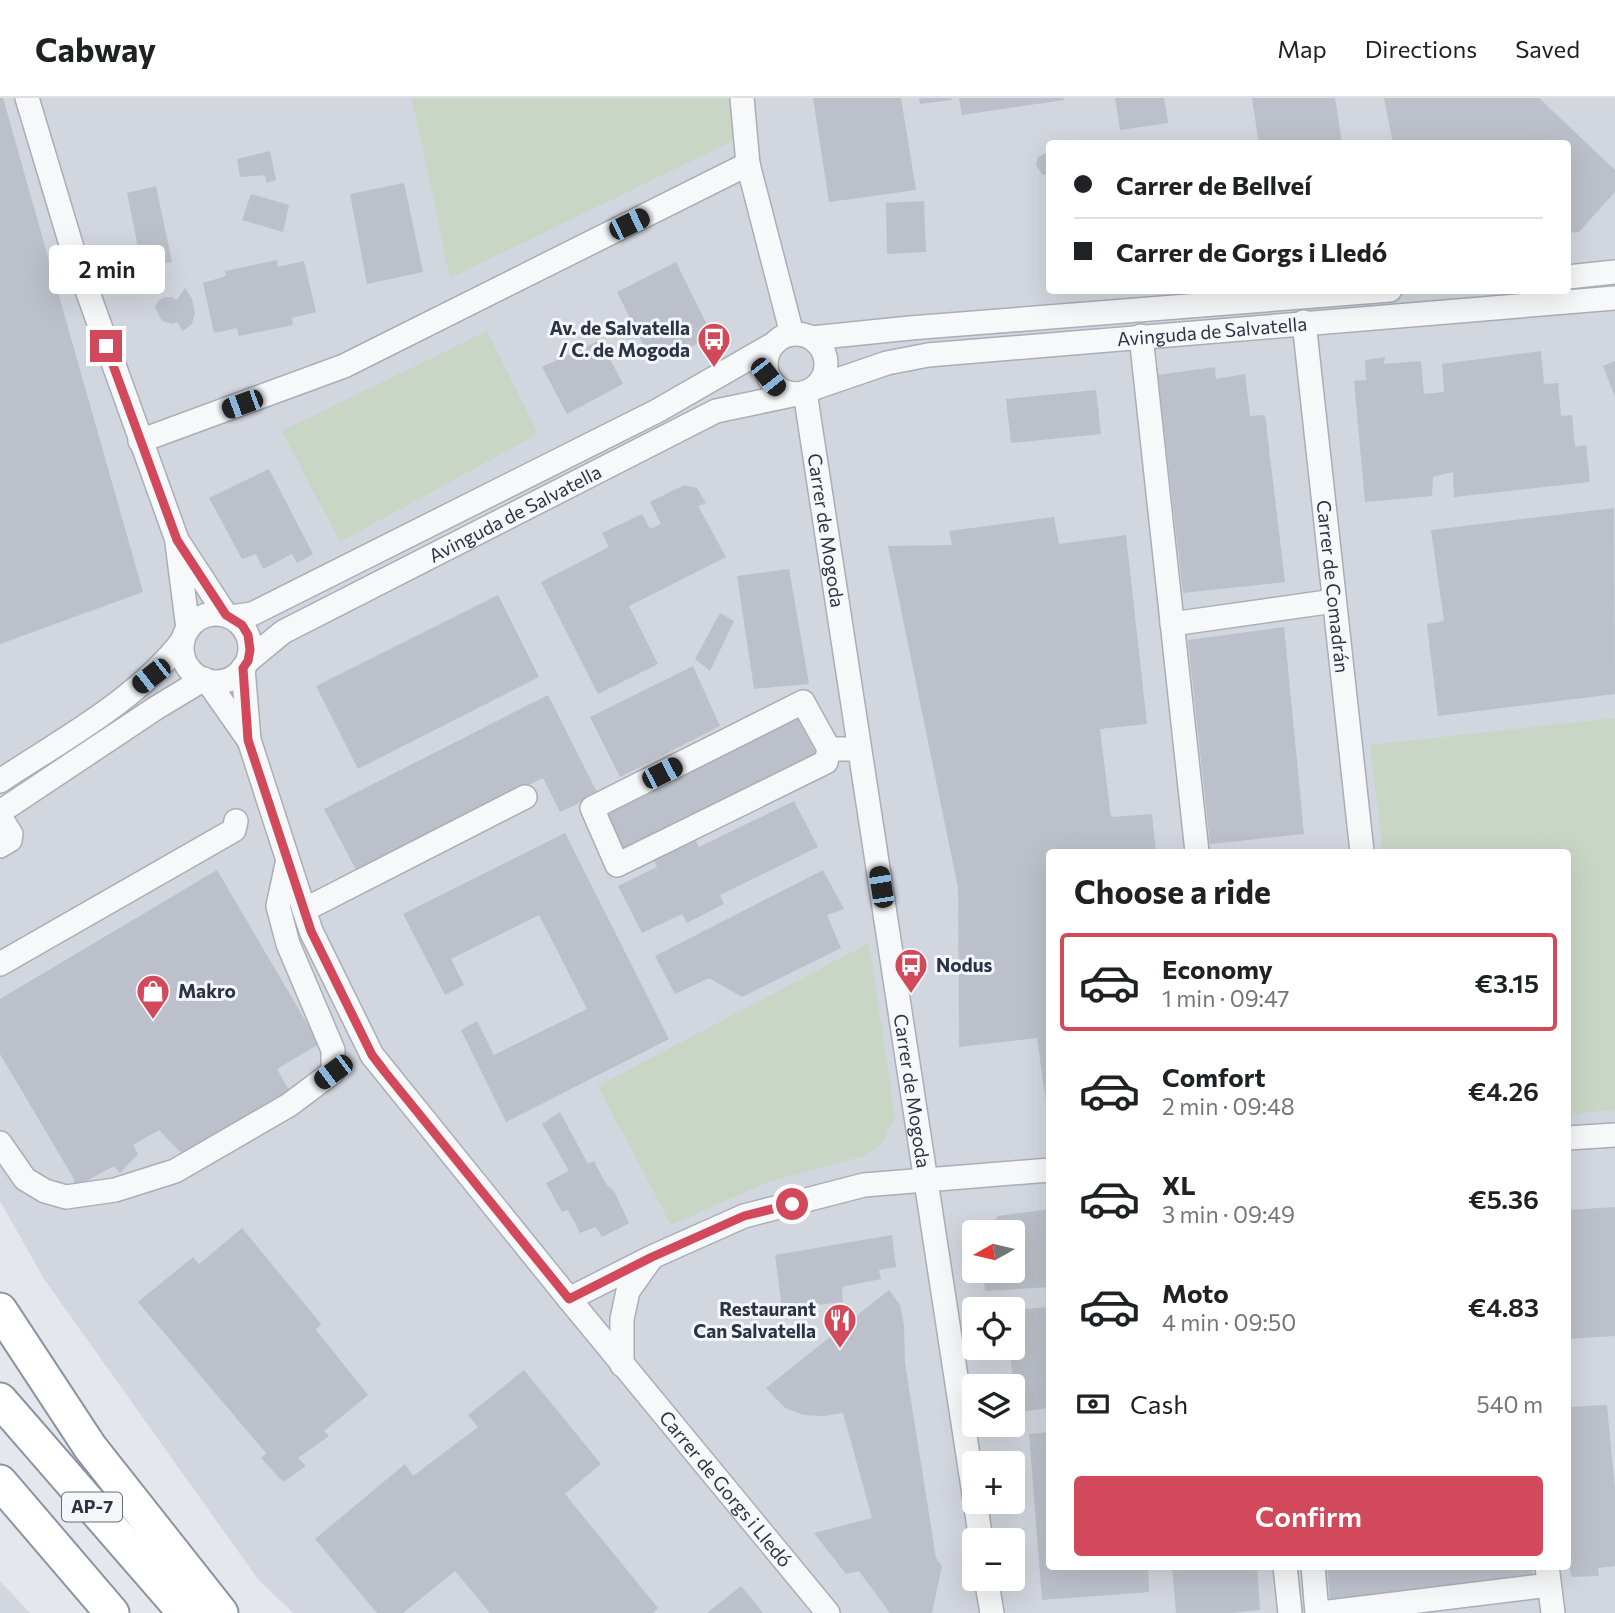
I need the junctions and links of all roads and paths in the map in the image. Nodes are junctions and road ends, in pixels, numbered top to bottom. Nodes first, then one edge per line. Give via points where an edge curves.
1 (27, 98) edge
2 (742, 98) edge
3 (748, 164) junction
4 (1615, 272) edge
5 (1571, 276) edge
6 (1340, 294) edge
7 (1615, 298) edge
8 (1304, 322) junction
9 (802, 336) junction
10 (1141, 336) junction
11 (772, 345) junction
12 (805, 392) junction
13 (140, 441) junction
14 (177, 540) junction
15 (1334, 601) junction
16 (229, 616) junction
17 (1172, 624) junction
18 (185, 635) junction
19 (245, 665) junction
20 (206, 680) junction
21 (248, 740) junction
22 (829, 749) junction
23 (859, 749) junction
24 (0, 781) edge
25 (525, 797) dead end
26 (0, 814) edge
27 (236, 821) dead end
28 (0, 846) edge
29 (1197, 849) edge
30 (1362, 849) edge
31 (288, 861) junction
32 (304, 910) junction
33 (0, 964) edge
34 (1615, 1135) edge
35 (1571, 1138) edge
36 (0, 1143) edge
37 (1046, 1170) edge
38 (925, 1178) junction
39 (652, 1257) junction
40 (569, 1299) junction
41 (0, 1310) edge
42 (622, 1365) junction
43 (0, 1400) edge
44 (0, 1482) edge
45 (0, 1506) edge
46 (979, 1528) edge
47 (44, 1534) junction
48 (1285, 1570) edge
49 (1314, 1570) edge
50 (1548, 1576) edge
51 (988, 1591) edge
52 (992, 1611) edge
53 (112, 1613) edge
54 (185, 1613) edge
55 (221, 1613) edge
56 (828, 1613) edge
57 (1290, 1613) edge
58 (1319, 1613) edge
59 (1553, 1613) edge

1 - 13 street via 73,251
2 - 3 street
3 - 9 street
3 - 13 street via 344,366
4 - 5 street
6 - 9 street, Avinguda de Salvatella
7 - 8 street, Avinguda de Salvatella
8 - 10 street, Avinguda de Salvatella
8 - 15 street, Carrer de Comadrán
9 - 11 street via 779,338
9 - 12 street via 822,348 825,358 822,379
10 - 12 street, Avinguda de Salvatella via 928,355 887,363
10 - 17 street
11 - 12 street via 765,367 768,377 777,388
11 - 16 street, Avinguda de Salvatella via 657,411 252,614
12 - 19 street, Avinguda de Salvatella via 716,411 283,632
12 - 23 street, Carrer de Mogoda
13 - 14 street
14 - 16 street
14 - 18 street
15 - 17 street
15 - 30 street, Carrer de Comadrán
16 - 18 street via 204,615
16 - 19 street via 248,635
17 - 29 street
18 - 20 street via 182,652 187,666
18 - 24 street via 151,676 116,704
19 - 20 street via 230,680
19 - 21 street, Carrer de Gorgs i Lledó
20 - 21 street, Carrer de Gorgs i Lledó
20 - 26 street via 156,708
21 - 31 street, Carrer de Gorgs i Lledó
22 - 22 street via 803,702 592,808 617,865 826,762
22 - 23 street
23 - 38 street, Carrer de Mogoda
25 - 32 street
26 - 28 street via 11,834
27 - 33 street via 234,830
31 - 32 street, Carrer de Gorgs i Lledó
31 - 36 street via 278,906 288,944 334,1050 333,1072 289,1105 175,1171 115,1190 66,1197 45,1191 25,1179
32 - 40 street, Carrer de Gorgs i Lledó via 372,1055
34 - 35 street
37 - 38 street
38 - 39 street via 864,1185 744,1216
38 - 46 street, Carrer de Mogoda
39 - 40 street
39 - 42 street via 628,1291 622,1319
40 - 42 street, Carrer de Gorgs i Lledó
41 - 55 highway via 90,1447
42 - 56 street, Carrer de Gorgs i Lledó
43 - 54 highway, AP-7
44 - 47 highway, AP-7
45 - 47 highway
47 - 53 highway, AP-7
48 - 57 street
49 - 58 street
50 - 58 street
50 - 59 street
51 - 52 street

